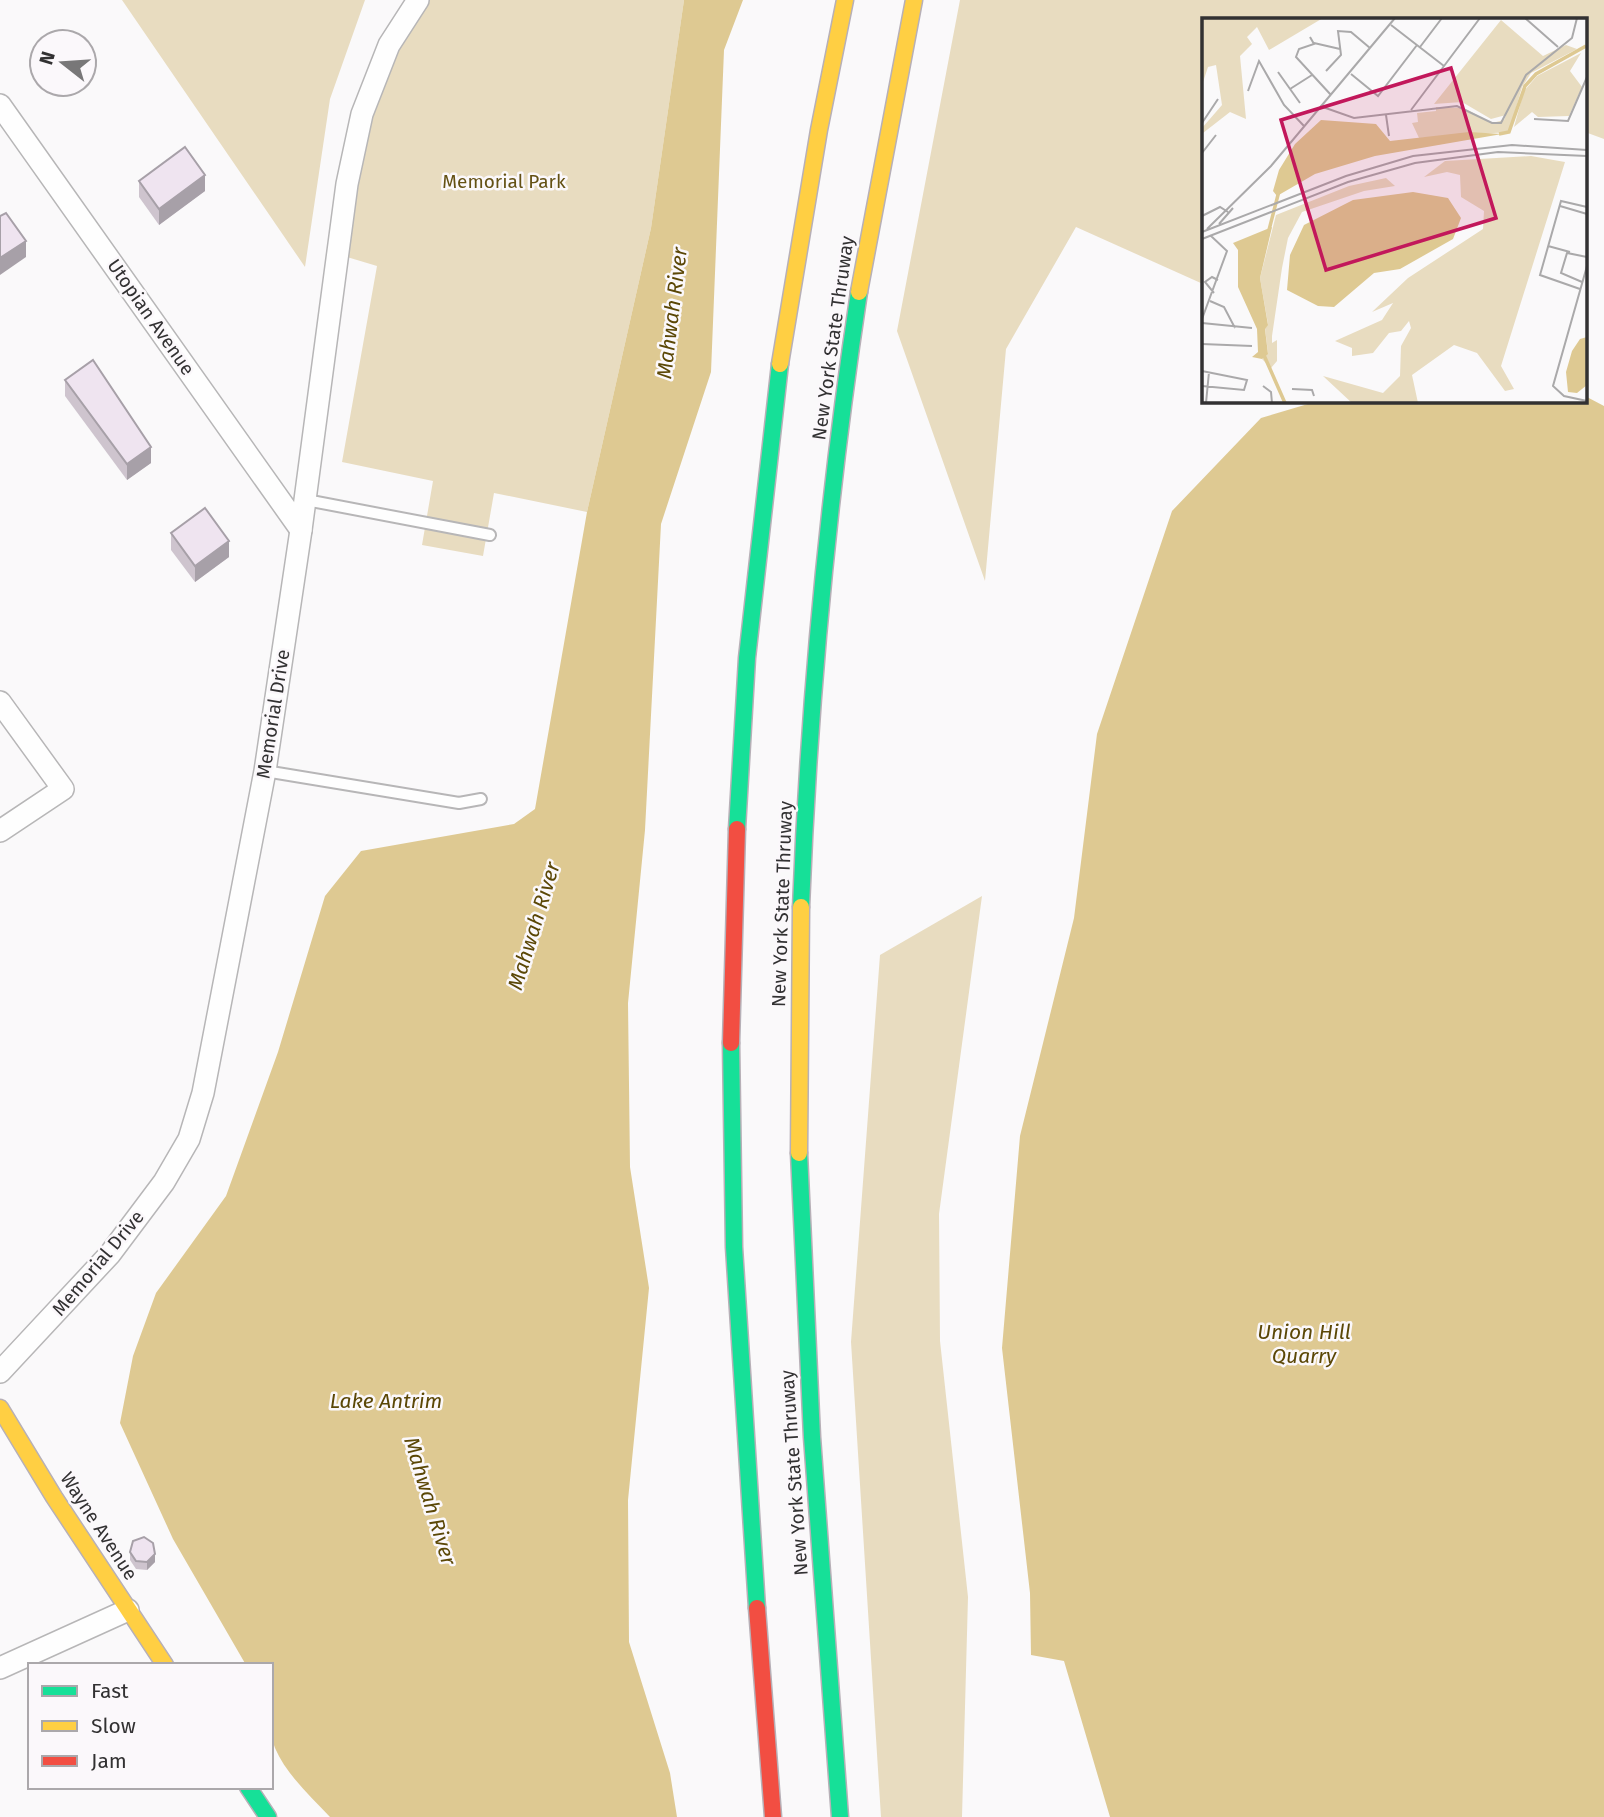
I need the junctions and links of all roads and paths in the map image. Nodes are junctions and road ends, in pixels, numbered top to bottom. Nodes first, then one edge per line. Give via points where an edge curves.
1 (418, 0) edge
2 (845, 0) edge
3 (914, 0) edge
4 (0, 105) edge
5 (306, 500) junction
6 (302, 530) junction
7 (490, 535) dead end
8 (0, 702) edge
9 (265, 771) junction
10 (481, 799) dead end
11 (0, 831) edge
12 (0, 1372) edge
13 (0, 1408) edge
14 (128, 1610) junction
15 (164, 1663) edge
16 (0, 1668) edge
17 (249, 1789) edge
18 (268, 1817) edge
19 (773, 1817) edge
20 (840, 1817) edge

1 - 5 street, Memorial Drive via 389,45 359,125 346,184
2 - 19 main road via 807,198 765,480 748,653 734,913 734,1228 747,1478
3 - 20 main road, New York State Thruway via 873,209 832,490 816,634 801,915 798,1056 805,1318
4 - 6 street, Utopian Avenue
5 - 6 street, Memorial Drive
5 - 7 lane
6 - 9 street, Memorial Drive
8 - 11 street via 63,789
9 - 10 lane via 459,803
9 - 12 street, Memorial Drive via 203,1093 189,1139 164,1182 110,1254
13 - 14 main road, Wayne Avenue
14 - 15 main road, Wayne Avenue
14 - 16 street
17 - 18 main road

